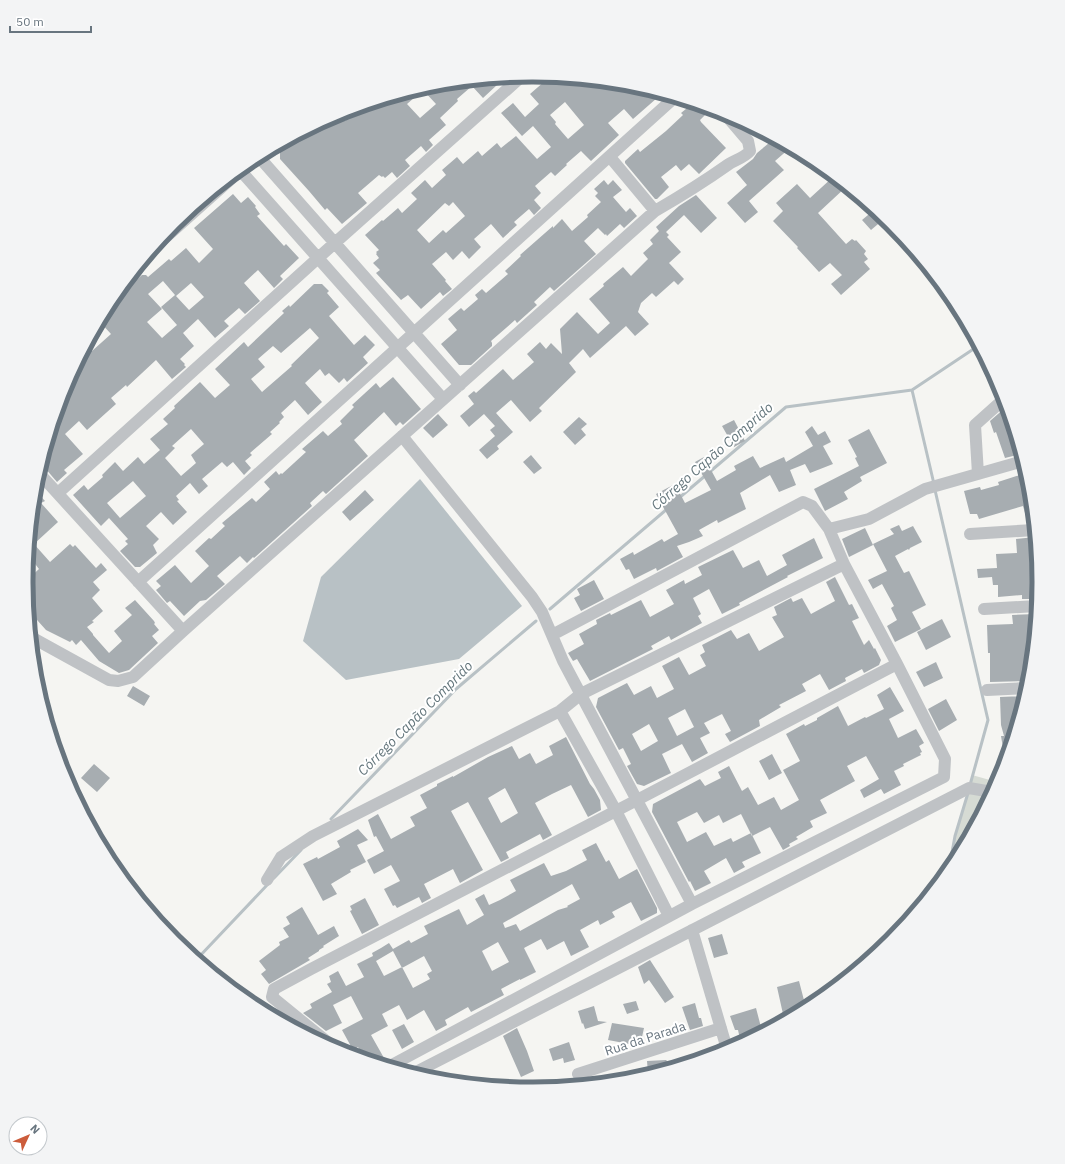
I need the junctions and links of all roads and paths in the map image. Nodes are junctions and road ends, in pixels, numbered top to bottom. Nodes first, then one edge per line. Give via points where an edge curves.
1 (514, 83) edge
2 (669, 102) edge
3 (735, 126) edge
4 (610, 157) junction
5 (263, 162) edge
6 (248, 172) edge
7 (655, 211) junction
8 (335, 243) junction
9 (318, 258) junction
10 (414, 333) junction
11 (398, 348) junction
12 (460, 385) junction
13 (443, 399) junction
14 (999, 404) edge
15 (402, 436) junction
16 (1017, 463) edge
17 (978, 474) junction
18 (44, 479) edge
19 (58, 493) junction
20 (829, 530) junction
21 (1029, 530) edge
22 (970, 534) dead end
23 (844, 564) junction
24 (138, 582) junction
25 (1031, 606) edge
26 (984, 610) dead end
27 (183, 631) junction
28 (552, 635) junction
29 (36, 640) edge
30 (897, 664) junction
31 (1020, 688) edge
32 (987, 690) dead end
33 (581, 694) junction
34 (560, 711) junction
35 (986, 791) edge
36 (637, 800) junction
37 (616, 811) junction
38 (267, 880) dead end
39 (692, 904) junction
40 (669, 916) junction
41 (692, 930) junction
42 (721, 1028) junction
43 (313, 1031) edge
44 (725, 1043) edge
45 (397, 1062) edge
46 (422, 1069) edge
47 (578, 1074) dead end

1 - 8 street
2 - 4 street
3 - 7 street via 748,141 750,151 747,155
4 - 7 street
4 - 10 street
5 - 8 street
6 - 9 street
7 - 12 street
8 - 9 street
8 - 10 street
9 - 11 street
9 - 19 street
10 - 11 street
10 - 12 street
11 - 13 street
11 - 24 street
12 - 13 street
13 - 15 street
14 - 17 street via 975,425
15 - 27 street
15 - 28 street via 532,597
16 - 17 street
17 - 20 street via 926,489 869,519
18 - 19 street
19 - 24 street
20 - 23 street
20 - 28 street via 812,506 803,502
21 - 22 street
23 - 30 street
23 - 33 street
24 - 27 street
25 - 26 street
27 - 29 street via 132,677 118,681 109,680
28 - 33 street
30 - 36 street
30 - 39 street via 944,759 944,777
31 - 32 street
33 - 34 street
33 - 36 street
34 - 37 street
34 - 38 street via 313,836 281,857
35 - 41 street via 969,788
36 - 37 street
36 - 39 street
37 - 40 street
37 - 43 street via 274,989 272,997
39 - 40 street
40 - 45 street
41 - 42 street
41 - 46 street
42 - 44 street
42 - 47 street, Rua da Parada

